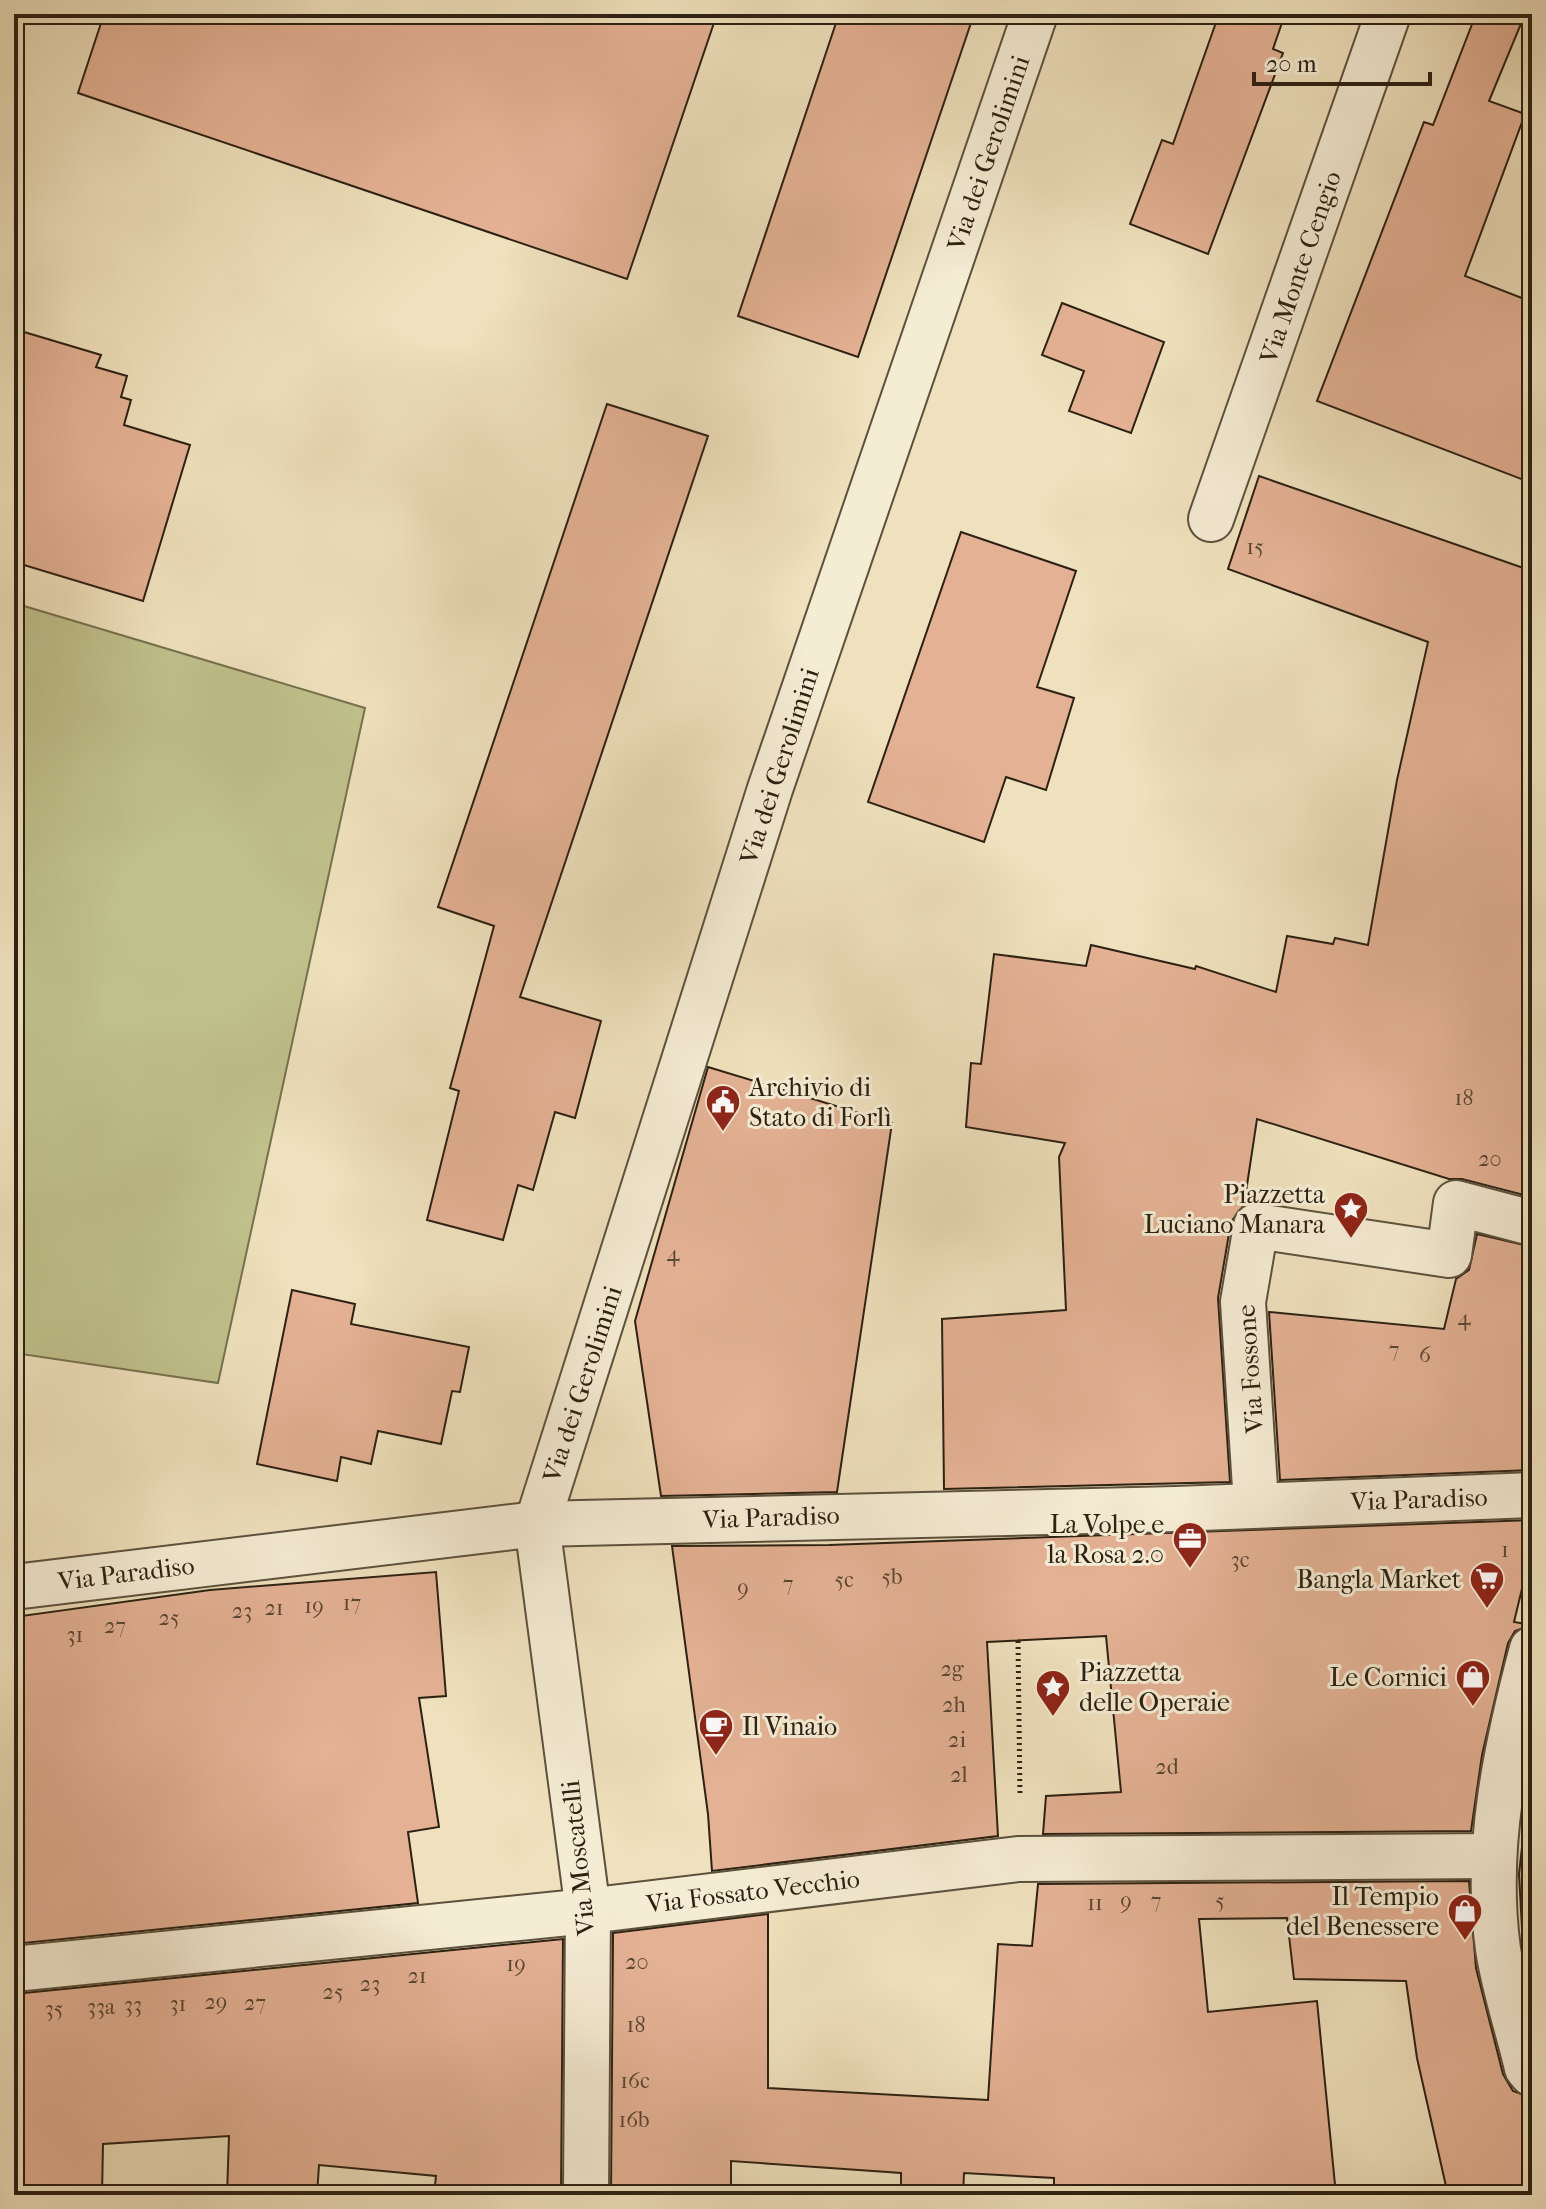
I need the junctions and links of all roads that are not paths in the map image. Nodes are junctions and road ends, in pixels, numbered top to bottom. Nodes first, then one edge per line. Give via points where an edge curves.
1 (1035, 14) edge
2 (1388, 14) edge
3 (1211, 519) dead end
4 (1532, 1223) edge
5 (1532, 1495) edge
6 (1256, 1503) junction
7 (537, 1524) junction
8 (14, 1587) edge
9 (1532, 1649) edge
10 (1494, 1856) junction
11 (588, 1911) junction
12 (14, 1969) edge
13 (1532, 2074) edge
14 (586, 2195) edge

1 - 7 street, Via dei Gerolimini via 770,789
2 - 3 street, Via Monte Cengio
4 - 6 street, Via Fossone via 1456,1203 1449,1255 1256,1226 1243,1302
5 - 6 street, Via Paradiso
6 - 7 street, Via Paradiso
7 - 8 street, Via Paradiso
7 - 11 street, Via Moscatelli
9 - 10 street via 1510,1730
10 - 11 street, Via Fossato Vecchio via 1018,1859
10 - 13 street via 1498,1950
11 - 12 street, Via Fossato Vecchio
11 - 14 street, Via Moscatelli

